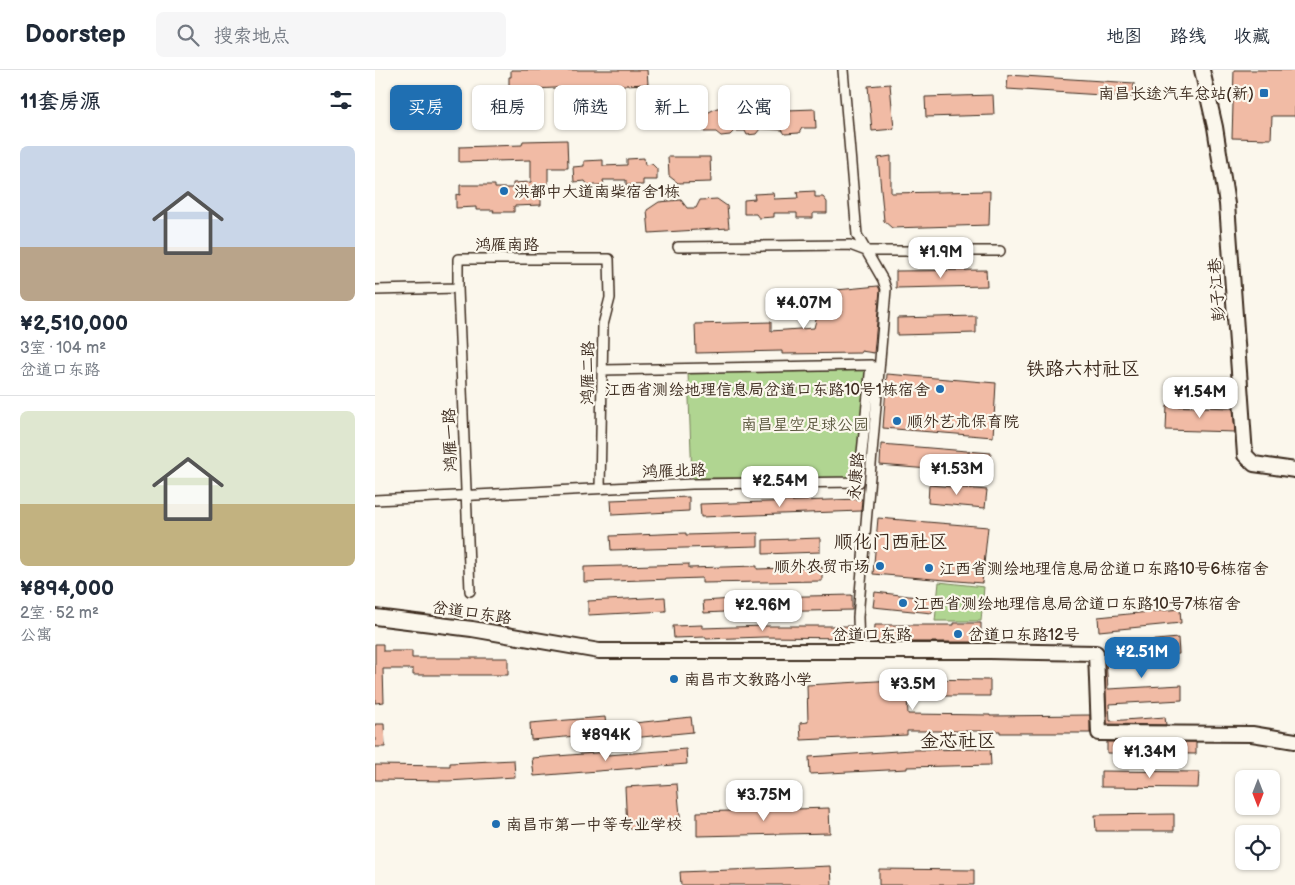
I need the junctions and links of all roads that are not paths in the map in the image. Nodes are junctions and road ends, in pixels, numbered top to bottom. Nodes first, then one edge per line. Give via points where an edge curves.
1 (843, 70) edge
2 (1202, 70) edge
3 (678, 248) dead end
4 (867, 251) junction
5 (1000, 251) dead end
6 (609, 258) joint
7 (458, 288) junction
8 (375, 290) edge
9 (602, 370) junction
10 (1295, 470) edge
11 (600, 488) junction
12 (466, 495) junction
13 (375, 500) edge
14 (469, 591) dead end
15 (375, 617) edge
16 (859, 652) junction
17 (1295, 741) edge

1 - 4 street, 永康路 via 857,235
2 - 10 street, 彭子江巷 via 1227,204 1245,455 1254,464
3 - 4 street via 849,245
4 - 5 street
4 - 16 street, 永康路 via 886,289 858,618
6 - 7 street, 鸿雁南路 via 458,259
6 - 9 street, 鸿雁二路 via 610,298 603,325
7 - 8 street
7 - 12 street, 鸿雁一路
9 - 11 street, 鸿雁二路
9 - 11 street, 鸿雁北路 via 871,365 859,482
11 - 12 street, 鸿雁北路
12 - 13 street, 鸿雁北路
12 - 14 street, 鸿雁一路
15 - 16 street, 岔道口东路 via 472,629 599,651
16 - 17 street, 岔道口东路 via 1095,653 1099,733 1252,734

